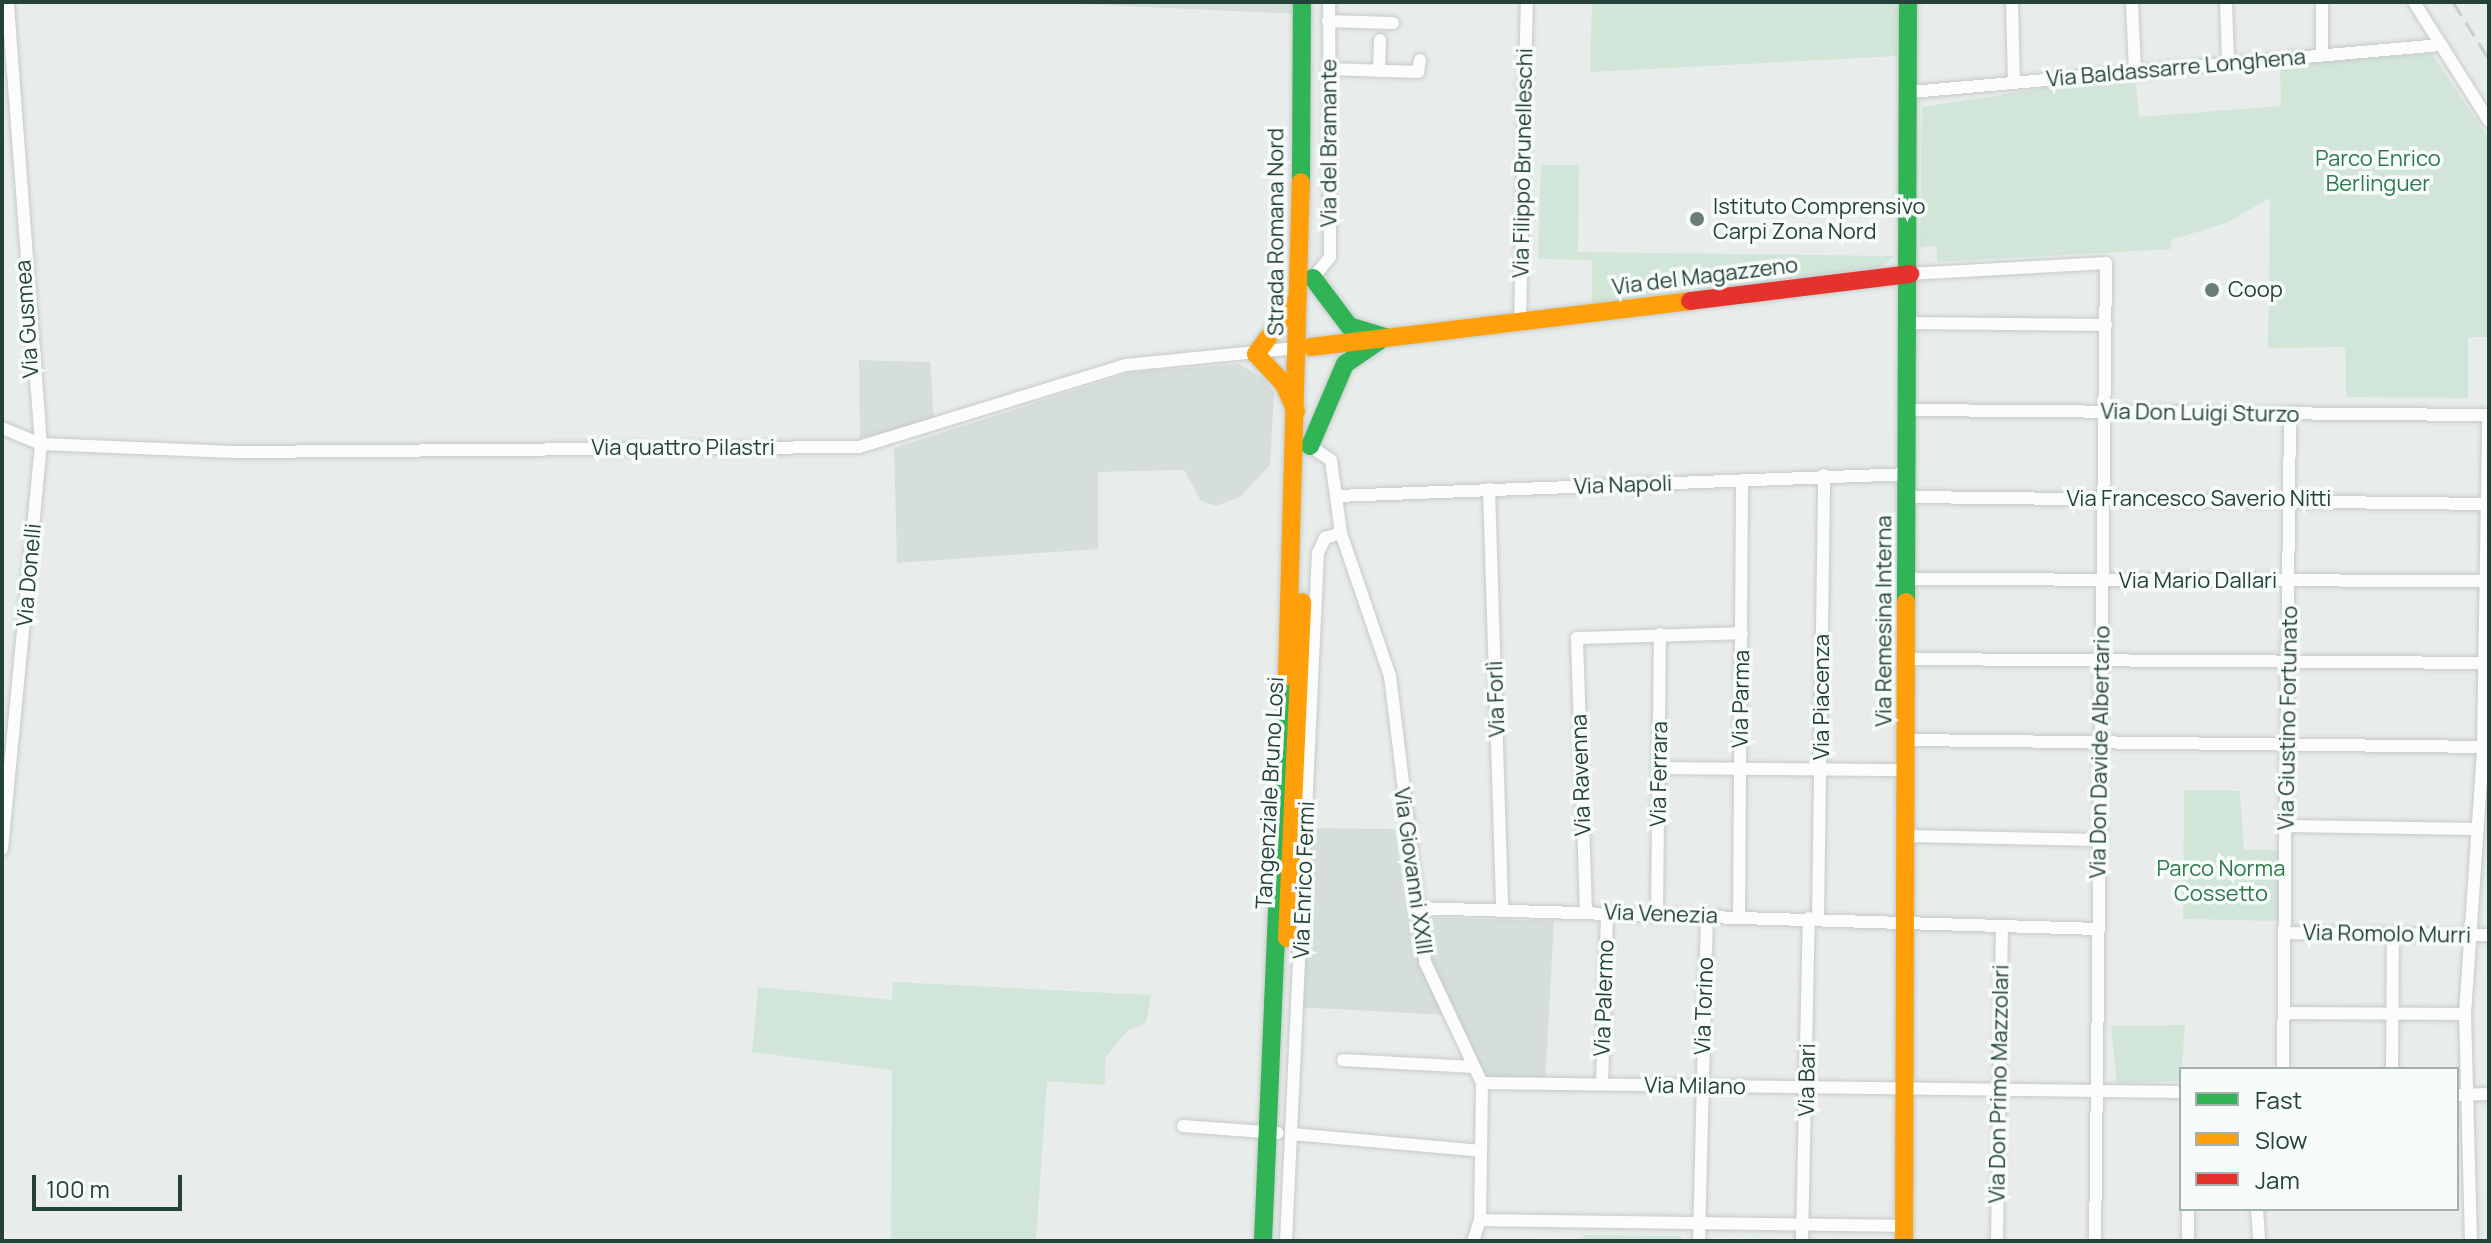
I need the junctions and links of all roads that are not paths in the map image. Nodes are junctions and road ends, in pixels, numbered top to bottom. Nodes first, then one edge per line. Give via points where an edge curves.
1 (8, 2) edge
2 (1302, 2) edge
3 (1329, 2) edge
4 (1527, 2) edge
5 (1908, 2) edge
6 (2012, 2) edge
7 (2132, 2) edge
8 (2226, 2) edge
9 (2322, 2) edge
10 (2414, 2) edge
11 (1328, 21) junction
12 (1393, 23) dead end
13 (1380, 40) dead end
14 (2441, 45) junction
15 (2322, 55) junction
16 (1420, 60) dead end
17 (2228, 61) junction
18 (1328, 69) junction
19 (2135, 70) junction
20 (1379, 71) junction
21 (2014, 82) junction
22 (1911, 92) junction
23 (2489, 121) edge
24 (2106, 263) joint
25 (1910, 274) junction
26 (1306, 285) junction
27 (1911, 323) junction
28 (1520, 325) junction
29 (2106, 325) junction
30 (1385, 337) junction
31 (1306, 347) junction
32 (1256, 354) junction
33 (1911, 410) junction
34 (2105, 412) junction
35 (2290, 415) junction
36 (2489, 415) edge
37 (1298, 419) junction
38 (2, 428) edge
39 (41, 444) junction
40 (1310, 446) junction
41 (1909, 474) junction
42 (1824, 475) junction
43 (1742, 481) junction
44 (1489, 489) junction
45 (1337, 496) junction
46 (1909, 497) junction
47 (2102, 499) junction
48 (2291, 500) junction
49 (2489, 504) edge
50 (1341, 533) junction
51 (1908, 579) junction
52 (2100, 581) junction
53 (2290, 581) junction
54 (2488, 581) edge
55 (1742, 633) junction
56 (1660, 634) junction
57 (1908, 659) junction
58 (2102, 661) junction
59 (2288, 662) junction
60 (2488, 663) edge
61 (1908, 740) junction
62 (2101, 742) junction
63 (2288, 743) junction
64 (2486, 747) edge
65 (1659, 768) junction
66 (1740, 769) junction
67 (1908, 770) junction
68 (1822, 771) junction
69 (2287, 826) junction
70 (2477, 829) junction
71 (1908, 836) junction
72 (2099, 840) junction
73 (2, 849) edge
74 (1415, 908) junction
75 (1502, 910) junction
76 (1586, 911) junction
77 (1607, 913) junction
78 (1657, 914) junction
79 (1707, 915) junction
80 (1739, 917) junction
81 (1814, 918) junction
82 (1907, 922) junction
83 (2002, 927) junction
84 (2098, 929) junction
85 (2284, 933) junction
86 (2393, 935) junction
87 (2469, 935) junction
88 (2489, 935) edge
89 (2284, 1013) junction
90 (2392, 1014) junction
91 (2465, 1014) junction
92 (1343, 1060) dead end
93 (1473, 1067) junction
94 (2283, 1067) edge
95 (2392, 1067) edge
96 (1482, 1083) junction
97 (1602, 1084) junction
98 (1702, 1085) junction
99 (1807, 1088) junction
100 (1999, 1088) junction
101 (1908, 1089) junction
102 (2097, 1089) junction
103 (2179, 1092) edge
104 (2489, 1094) edge
105 (2461, 1095) edge
106 (1183, 1126) dead end
107 (1279, 1133) junction
108 (1481, 1151) junction
109 (2463, 1178) edge
110 (2188, 1211) edge
111 (2257, 1211) edge
112 (1480, 1220) junction
113 (1699, 1223) junction
114 (1803, 1226) junction
115 (1904, 1233) edge
116 (1263, 1241) edge
117 (1274, 1241) edge
118 (1286, 1241) edge
119 (1473, 1241) edge
120 (1699, 1241) edge
121 (1802, 1241) edge
122 (1997, 1241) edge
123 (2095, 1241) edge
124 (2188, 1241) edge
125 (2259, 1241) edge
126 (2471, 1241) edge

1 - 39 street, Via Gusmea
2 - 26 main road, Strada Romana Nord
3 - 11 street, Via del Bramante
4 - 28 street, Via Filippo Brunelleschi
5 - 22 main road, Via Remesina Interna
6 - 21 street
7 - 19 street
8 - 17 street
9 - 15 street
10 - 14 street
11 - 12 street
11 - 18 street, Via del Bramante
13 - 20 street
14 - 15 street, Via Baldassarre Longhena
14 - 23 street
15 - 17 street, Via Baldassarre Longhena
16 - 20 street via 1418,72
17 - 19 street, Via Baldassarre Longhena
18 - 20 street
18 - 26 street, Via del Bramante via 1330,257
19 - 21 street, Via Baldassarre Longhena
21 - 22 street, Via Baldassarre Longhena
22 - 25 main road, Via Remesina Interna
24 - 25 street, Via del Magazzeno
24 - 29 street, Via Don Davide Albertario
25 - 27 main road, Via Remesina Interna
25 - 28 main road, Via del Magazzeno
26 - 30 main road via 1349,326
26 - 31 main road, Strada Romana Nord
26 - 32 main road
27 - 29 street
27 - 33 main road, Via Remesina Interna
28 - 30 main road, Via del Magazzeno
29 - 34 street, Via Don Davide Albertario
30 - 31 main road, Via del Magazzeno
30 - 40 main road via 1345,364
31 - 32 street, Via quattro Pilastri
31 - 37 main road, Tangenziale Bruno Losi
31 - 40 main road, Tangenziale Bruno Losi
32 - 37 main road via 1284,384
32 - 39 street, Via quattro Pilastri via 1126,365 859,447 281,453
33 - 34 street, Via Don Luigi Sturzo
33 - 41 main road, Via Remesina Interna
34 - 35 street, Via Don Luigi Sturzo
34 - 47 street, Via Don Davide Albertario
35 - 36 street, Via Don Luigi Sturzo
35 - 48 street, Via Giustino Fortunato
36 - 49 street
37 - 107 main road, Tangenziale Bruno Losi
38 - 39 street
39 - 73 street, Via Donelli
40 - 45 street, Via Giovanni XXIII via 1331,460
40 - 107 main road, Tangenziale Bruno Losi
41 - 42 street, Via Napoli
41 - 46 main road, Via Remesina Interna
42 - 43 street, Via Napoli
42 - 68 street, Via Piacenza
43 - 44 street, Via Napoli
43 - 55 street, Via Parma
44 - 45 street, Via Napoli
44 - 75 street, Via Forlì
45 - 50 street, Via Giovanni XXIII
46 - 47 street, Via Francesco Saverio Nitti
46 - 51 main road, Via Remesina Interna
47 - 48 street, Via Francesco Saverio Nitti
47 - 52 street, Via Don Davide Albertario
48 - 49 street, Via Francesco Saverio Nitti
48 - 53 street, Via Giustino Fortunato
49 - 54 street
50 - 74 street, Via Giovanni XXIII via 1390,676
50 - 107 street, Via Enrico Fermi via 1325,538 1318,553
51 - 52 street, Via Mario Dallari
51 - 57 main road, Via Remesina Interna
52 - 53 street, Via Mario Dallari
52 - 58 street, Via Don Davide Albertario
53 - 54 street, Via Mario Dallari
53 - 59 street, Via Giustino Fortunato
54 - 60 street
55 - 56 street
55 - 66 street, Via Parma
56 - 65 street, Via Ferrara
56 - 76 street, Via Ravenna via 1577,638
57 - 58 street
57 - 61 main road, Via Remesina Interna
58 - 59 street
58 - 62 street, Via Don Davide Albertario
59 - 60 street
59 - 63 street, Via Giustino Fortunato
60 - 64 street
61 - 62 street
61 - 67 main road, Via Remesina Interna
62 - 63 street
62 - 72 street, Via Don Davide Albertario
63 - 64 street
63 - 69 street, Via Giustino Fortunato
64 - 70 street
65 - 66 street
65 - 78 street, Via Ferrara
66 - 68 street
66 - 80 street, Via Parma
67 - 68 street
67 - 71 main road, Via Remesina Interna
68 - 81 street, Via Piacenza
69 - 70 street
69 - 85 street, Via Giustino Fortunato
70 - 87 street
71 - 72 street
71 - 82 main road, Via Remesina Interna
72 - 84 street, Via Don Davide Albertario
74 - 75 street, Via Venezia
74 - 93 street, Via Giovanni XXIII via 1442,1009
75 - 76 street, Via Venezia
76 - 77 street, Via Venezia
77 - 78 street, Via Venezia
77 - 97 street, Via Palermo
78 - 79 street, Via Venezia
79 - 80 street, Via Venezia
79 - 98 street, Via Torino
80 - 81 street, Via Venezia
81 - 82 street, Via Venezia
81 - 99 street, Via Bari
82 - 83 street, Via Venezia
82 - 101 main road, Via Remesina Interna
83 - 84 street, Via Venezia
83 - 100 street, Via Don Primo Mazzolari
84 - 102 street, Via Don Davide Albertario
85 - 86 street, Via Romolo Murri
85 - 89 street, Via Giustino Fortunato
86 - 87 street, Via Romolo Murri
86 - 90 street
87 - 88 street, Via Romolo Murri
87 - 91 street
89 - 90 street
89 - 94 street, Via Giustino Fortunato
90 - 91 street
90 - 95 street
91 - 105 street
92 - 93 street
93 - 96 street, Via Giovanni XXIII
96 - 97 street, Via Milano
96 - 108 street
97 - 98 street, Via Milano
98 - 99 street, Via Milano
98 - 113 street, Via Torino
99 - 101 street, Via Milano
99 - 114 street, Via Bari
100 - 101 street, Via Milano
100 - 102 street, Via Milano
100 - 122 street, Via Don Primo Mazzolari
101 - 115 main road, Via Remesina Interna
102 - 103 street, Via Milano
102 - 123 street, Via Don Davide Albertario
104 - 105 street
105 - 109 street
106 - 107 street
107 - 108 street
107 - 116 main road, Tangenziale Bruno Losi
107 - 117 main road, Tangenziale Bruno Losi
107 - 118 street, Via Enrico Fermi
108 - 112 street
109 - 126 street
110 - 124 street
111 - 125 street
112 - 113 street
112 - 119 street
113 - 114 street
113 - 120 street, Via Torino
114 - 115 street
114 - 121 street, Via Bari

